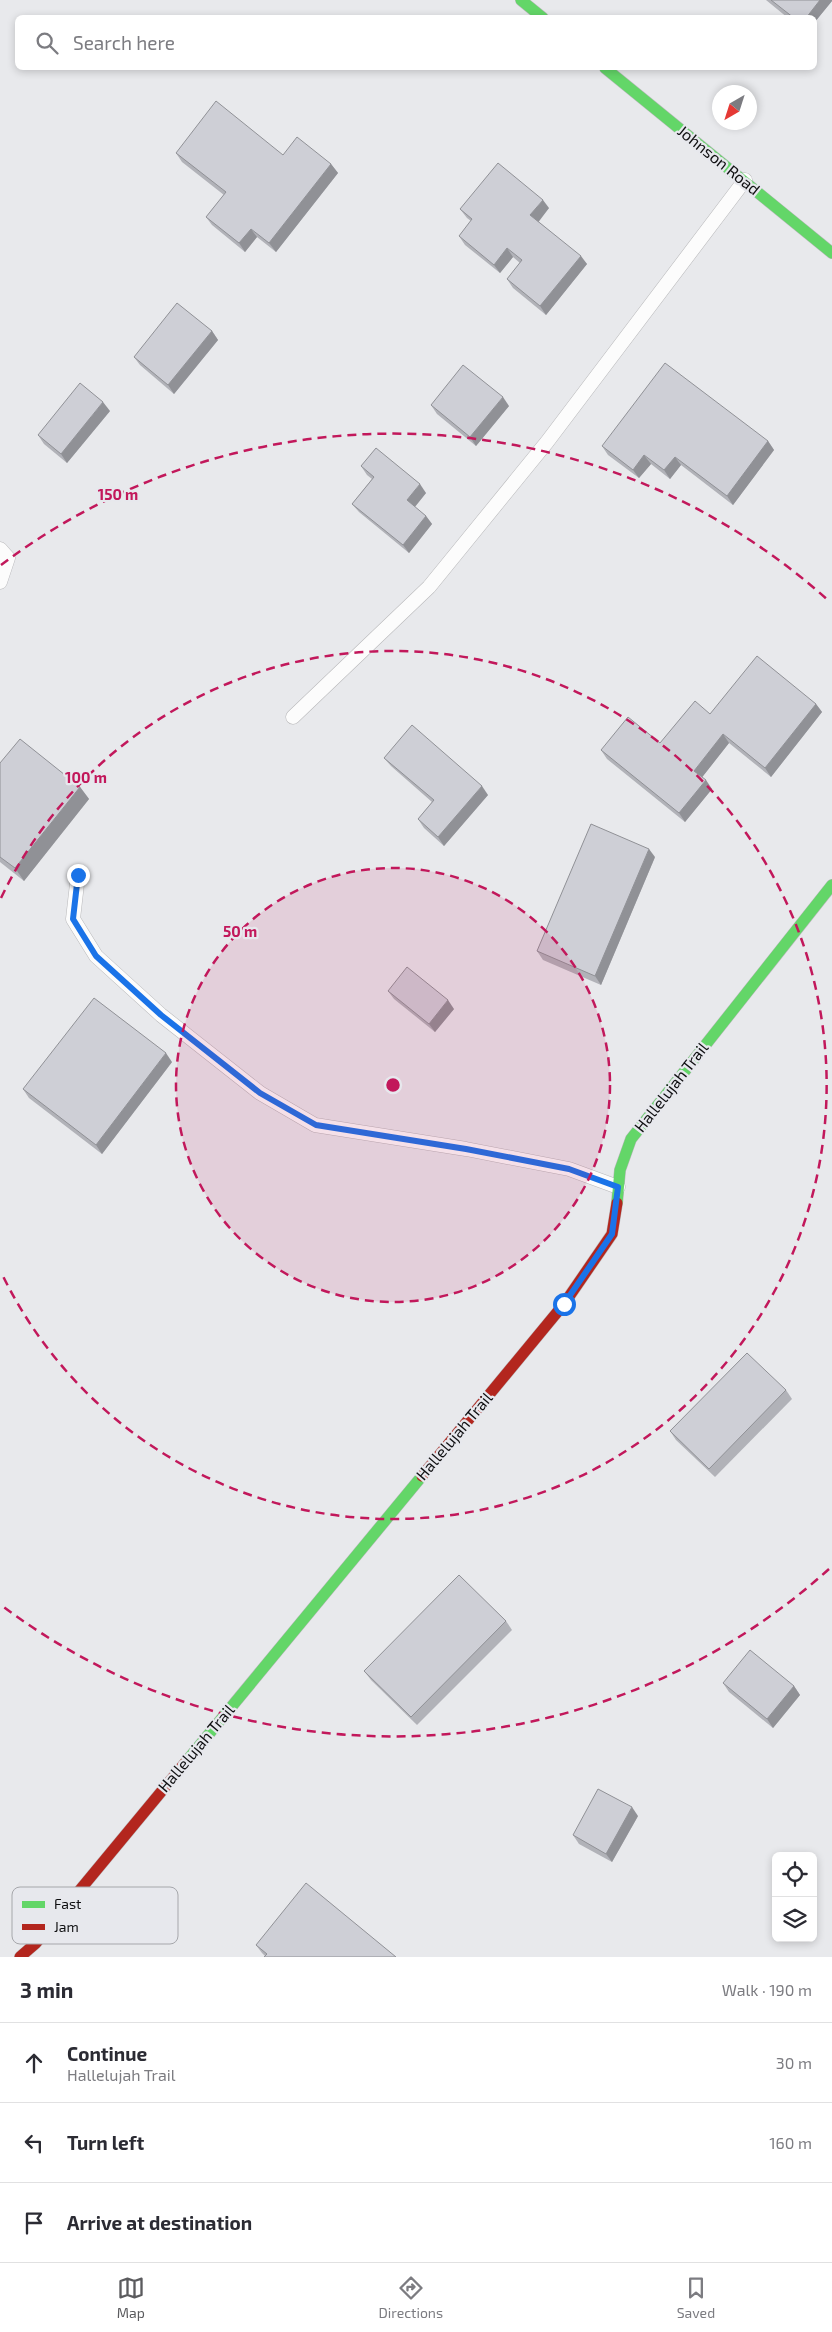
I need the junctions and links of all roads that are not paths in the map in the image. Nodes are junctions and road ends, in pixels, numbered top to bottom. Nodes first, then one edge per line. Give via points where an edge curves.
1 (521, 0) edge
2 (539, 15) edge
3 (607, 70) edge
4 (744, 180) junction
5 (832, 253) edge
6 (0, 549) edge
7 (0, 582) edge
8 (293, 717) dead end
9 (78, 875) dead end
10 (832, 885) edge
11 (618, 1187) junction
12 (82, 1887) edge
13 (34, 1944) edge
14 (20, 1957) edge

1 - 2 street
3 - 4 street, Johnson Road
4 - 5 street, Johnson Road
4 - 8 lane via 547,442 429,587
6 - 7 lane via 8,558
9 - 11 lane via 73,919 96,956 161,1015 260,1093 316,1125 569,1169
10 - 11 street, Hallelujah Trail via 631,1139 620,1170
11 - 12 street, Hallelujah Trail via 612,1234 564,1304
13 - 14 street, Hallelujah Trail

